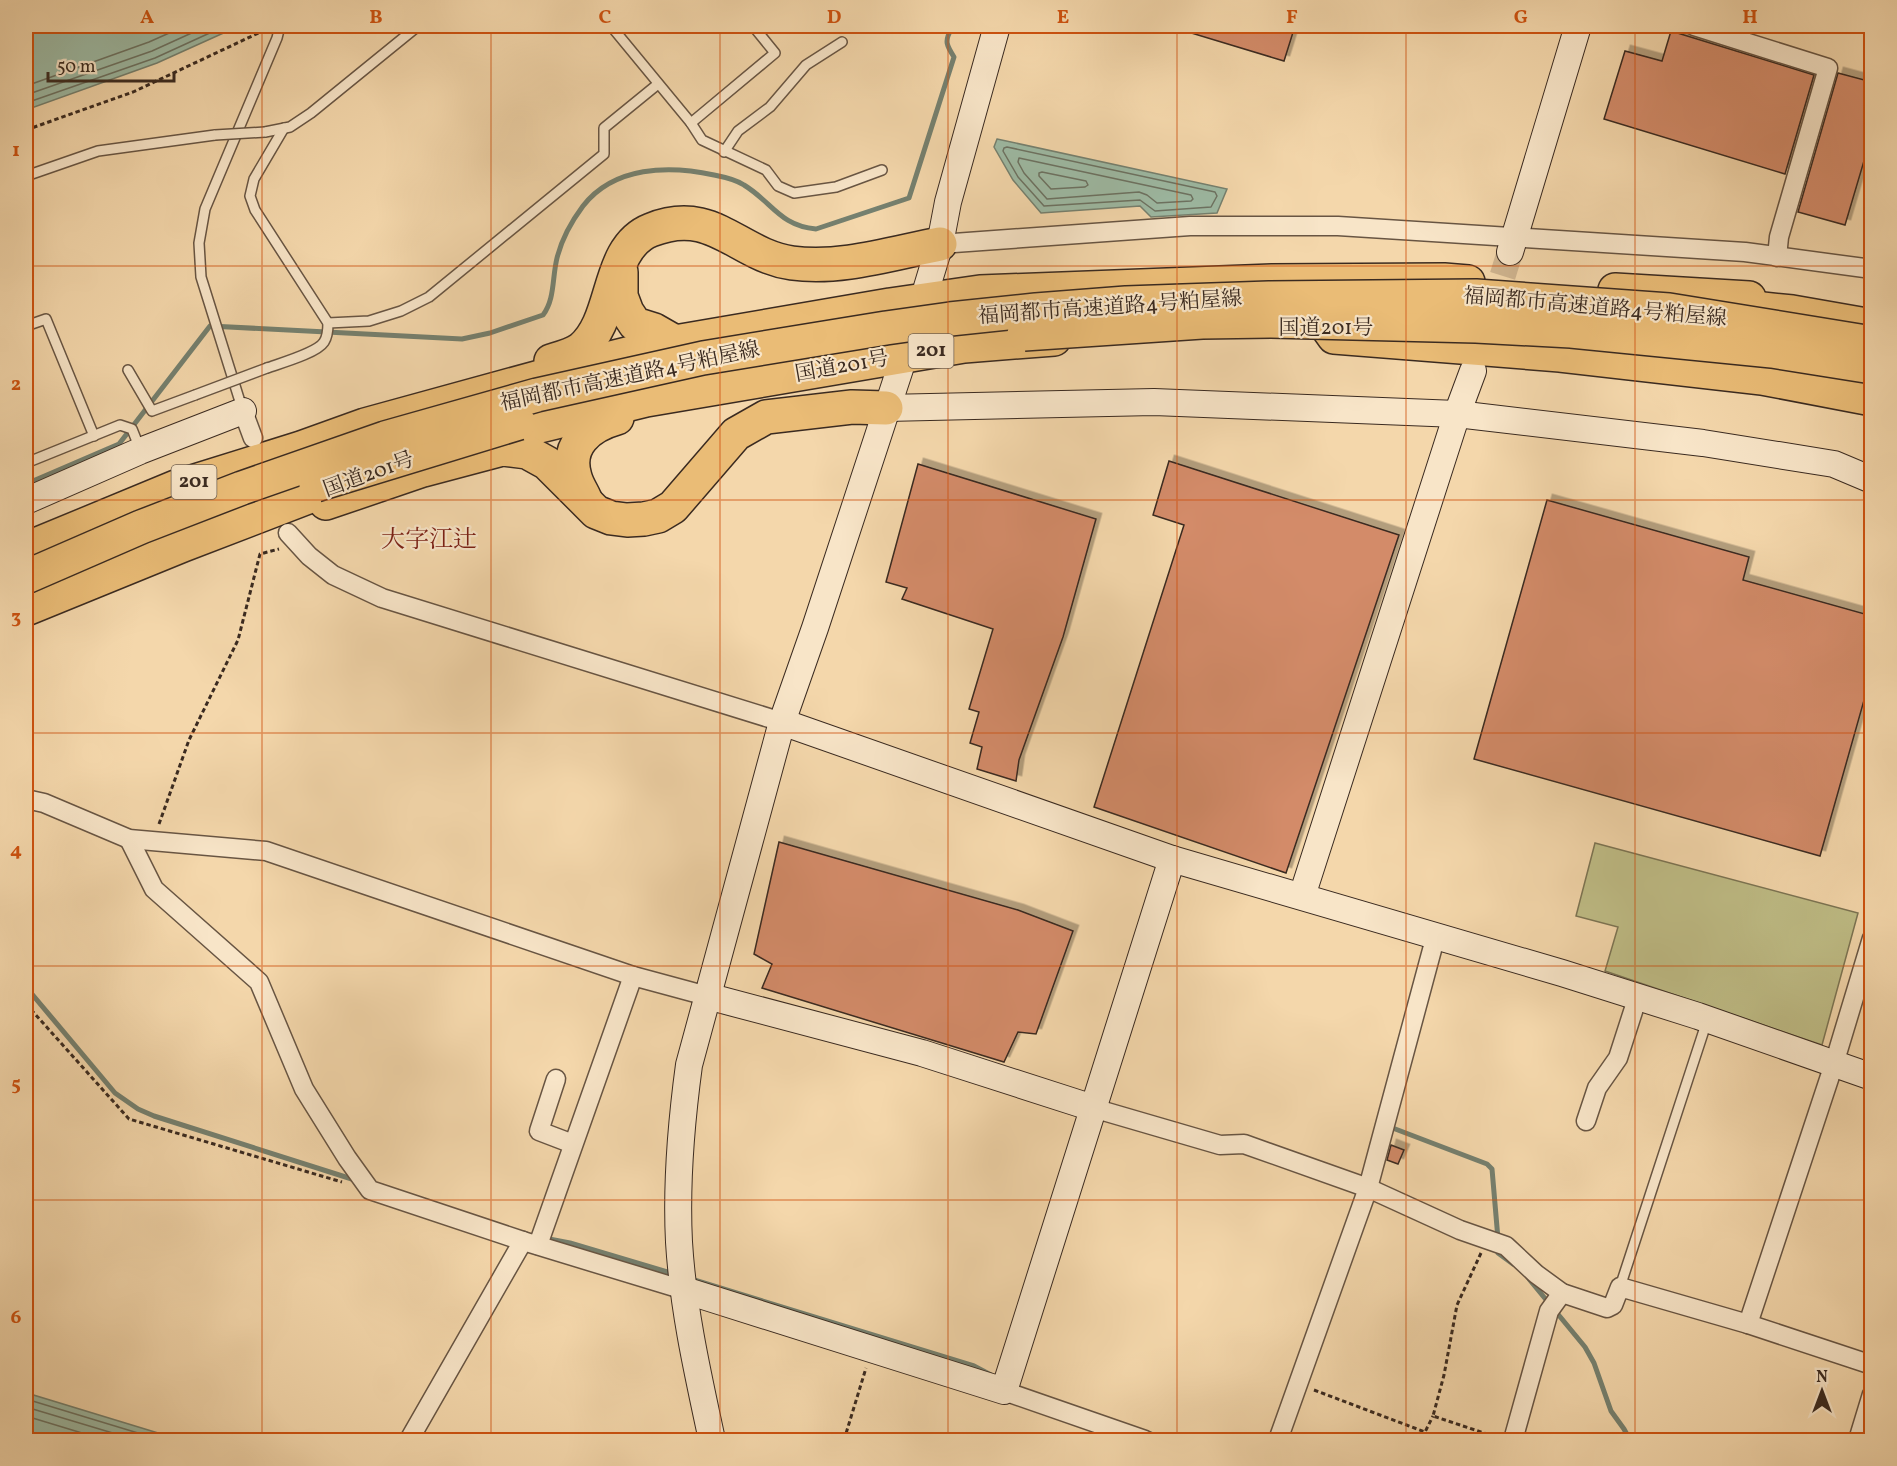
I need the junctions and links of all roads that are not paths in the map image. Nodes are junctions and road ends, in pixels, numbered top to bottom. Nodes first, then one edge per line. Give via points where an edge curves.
1 (280, 26) edge
2 (418, 26) edge
3 (611, 26) edge
4 (753, 26) edge
5 (997, 26) edge
6 (1578, 26) edge
7 (1694, 26) edge
8 (842, 42) dead end
9 (658, 84) junction
10 (691, 123) junction
11 (284, 128) junction
12 (724, 152) junction
13 (882, 170) dead end
14 (26, 176) edge
15 (940, 244) junction
16 (1512, 244) junction
17 (1778, 257) junction
18 (621, 261) junction
19 (1872, 269) edge
20 (927, 287) dead end
21 (1583, 288) junction
22 (1872, 312) edge
23 (328, 323) junction
24 (26, 326) edge
25 (1326, 326) junction
26 (1872, 326) edge
27 (675, 342) junction
28 (1872, 343) edge
29 (890, 364) junction
30 (1872, 367) edge
31 (128, 370) dead end
32 (1473, 371) dead end
33 (1872, 376) edge
34 (1872, 399) edge
35 (886, 408) junction
36 (243, 411) junction
37 (1457, 414) junction
38 (365, 425) junction
39 (94, 436) junction
40 (253, 438) dead end
41 (140, 451) junction
42 (26, 463) edge
43 (1872, 480) edge
44 (26, 501) edge
45 (587, 504) junction
46 (293, 538) road end
47 (183, 545) junction
48 (26, 549) edge
49 (26, 577) edge
50 (26, 601) edge
51 (26, 609) edge
52 (782, 722) junction
53 (26, 799) edge
54 (129, 839) junction
55 (1172, 859) junction
56 (1302, 896) junction
57 (1436, 935) junction
58 (1872, 938) edge
59 (633, 976) junction
60 (707, 996) junction
61 (1638, 996) junction
62 (1708, 1019) junction
63 (1834, 1064) junction
64 (1872, 1077) edge
65 (556, 1079) dead end
66 (1093, 1108) junction
67 (1586, 1121) dead end
68 (573, 1144) junction
69 (1368, 1188) junction
70 (531, 1243) junction
71 (1620, 1287) junction
72 (684, 1290) junction
73 (1562, 1293) junction
74 (1748, 1324) junction
75 (1872, 1365) edge
76 (1004, 1391) junction
77 (1872, 1394) edge
78 (1505, 1439) edge
79 (409, 1440) edge
80 (712, 1440) edge
81 (1145, 1440) edge
82 (1278, 1440) edge
83 (1858, 1440) edge

1 - 36 lane via 278,39 205,209 199,243 201,277
2 - 11 lane via 311,113
3 - 9 lane
4 - 10 lane via 776,53
5 - 15 street
6 - 16 street
7 - 17 street via 1828,68 1779,237
8 - 12 lane via 806,65 770,106 738,131
9 - 10 lane
9 - 23 lane via 604,128 604,154 429,297 369,321
10 - 12 lane via 702,140
11 - 14 lane, bridge via 98,151
11 - 23 lane via 254,179 250,196 255,210
12 - 13 lane via 766,170 778,186 794,193 836,187
15 - 16 street via 1190,226 1338,226
15 - 18 highway via 839,263 790,263 707,225 668,223 646,231
15 - 20 street
16 - 17 street via 1745,252
17 - 19 street
18 - 27 highway via 621,296 627,312 635,324
18 - 38 highway via 603,319 581,349 563,358 439,394
21 - 22 highway via 1810,302
21 - 26 highway, 201 via 1792,312
21 - 27 highway, 201 via 1444,280 1272,280 980,292
23 - 31 lane, bridge via 324,343 312,351 152,411
24 - 39 lane via 46,320
25 - 29 highway, 国道201号 / 201 via 1147,332 964,346
25 - 33 highway, 国道201号 / 201 via 1563,337 1805,362
25 - 34 highway via 1334,337 1560,355 1762,378
27 - 38 highway, 201
28 - 49 highway, 福岡都市高速道路4号粕屋線, bridge via 1669,310 1476,296 1126,303 928,322 703,358 537,394 385,438 242,488
29 - 35 street
29 - 45 highway via 606,421 580,438 574,451 574,477
29 - 47 highway, 国道201号 / 201 via 646,400 522,430 400,463
30 - 50 highway, 福岡都市高速道路4号粕屋線, bridge via 1772,351 1571,331 1476,326 1202,322 948,342 667,387 537,418 255,505 152,544
32 - 37 street
35 - 37 street via 1154,402
35 - 45 highway via 852,407 766,417 736,434 673,507 658,516 611,518
35 - 52 street
36 - 40 street
36 - 41 street
37 - 43 street via 1703,443 1834,464
37 - 56 street
38 - 48 highway, 201 via 177,487
39 - 41 lane via 120,425 132,429
39 - 42 lane
41 - 44 street
45 - 47 highway via 546,463 527,452 502,449
46 - 52 street via 333,575 382,598
47 - 51 highway, 国道201号 / 201
52 - 55 street
52 - 60 street
53 - 54 street
54 - 59 street via 266,850
54 - 70 street via 154,889 260,982 304,1089 370,1190
55 - 56 street
55 - 66 street
56 - 57 street
57 - 61 street
57 - 69 street
58 - 63 street
59 - 60 street
59 - 68 street
60 - 66 street via 922,1053
60 - 72 street via 689,1065 682,1118 679,1242
61 - 62 street
61 - 67 street via 1618,1058 1597,1088
62 - 63 street
62 - 71 lane
63 - 64 street
63 - 74 street
65 - 68 street via 538,1131
66 - 69 street via 1220,1145 1244,1144
66 - 76 street
68 - 70 street
69 - 73 street via 1506,1246
69 - 82 street
70 - 72 street
70 - 79 street
71 - 73 street via 1613,1305 1607,1308
71 - 74 street
72 - 76 street
72 - 80 street
73 - 78 street via 1549,1311
74 - 75 street
76 - 81 street
77 - 83 street

